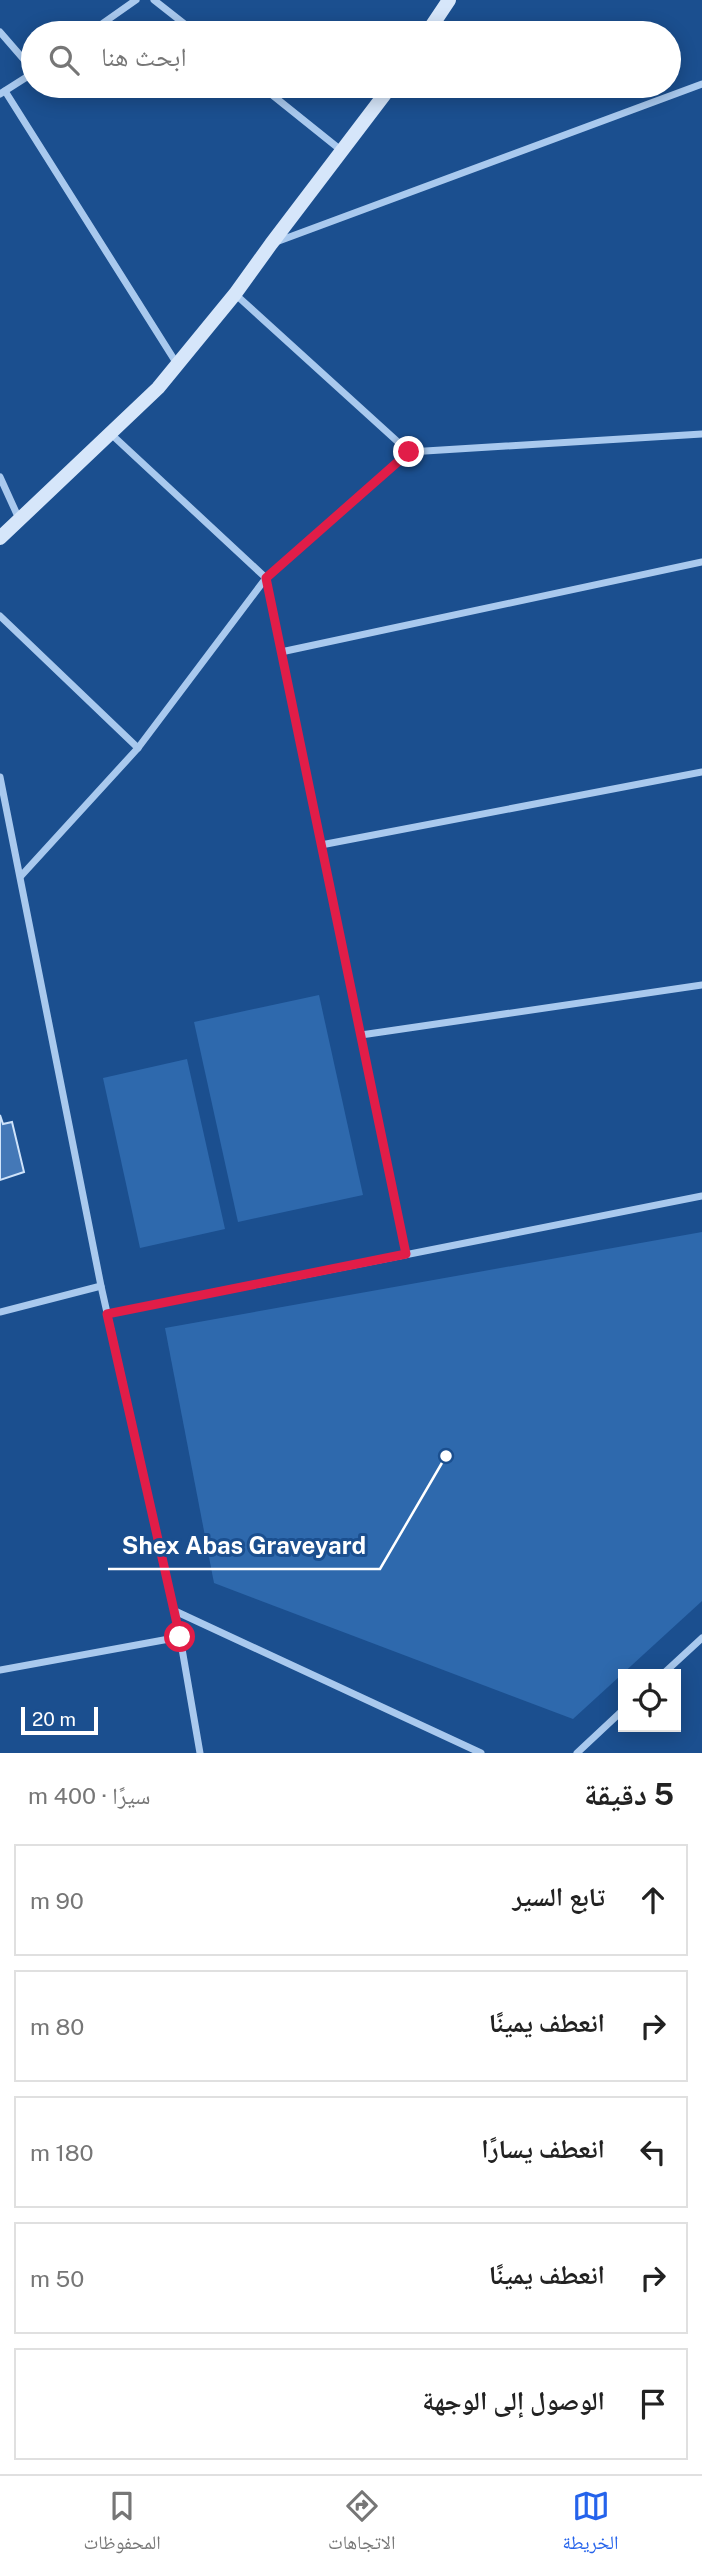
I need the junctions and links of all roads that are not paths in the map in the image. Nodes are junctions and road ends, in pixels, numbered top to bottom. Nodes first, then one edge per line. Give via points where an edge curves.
1 (136, 0) edge
2 (154, 0) edge
3 (449, 0) edge
4 (106, 21) edge
5 (181, 21) edge
6 (435, 21) edge
7 (0, 32) edge
8 (21, 57) edge
9 (21, 80) edge
10 (702, 83) edge
11 (681, 91) edge
12 (3, 93) edge
13 (276, 98) edge
14 (382, 98) edge
15 (662, 98) edge
16 (343, 152) junction
17 (271, 244) junction
18 (235, 295) junction
19 (177, 364) junction
20 (111, 434) junction
21 (702, 434) edge
22 (409, 452) junction
23 (0, 477) edge
24 (20, 521) junction
25 (0, 538) edge
26 (702, 562) edge
27 (266, 578) junction
28 (0, 617) edge
29 (281, 652) junction
30 (138, 748) junction
31 (702, 772) edge
32 (0, 777) edge
33 (321, 845) junction
34 (21, 876) junction
35 (702, 985) edge
36 (361, 1035) junction
37 (702, 1196) edge
38 (406, 1254) junction
39 (101, 1286) junction
40 (0, 1312) edge
41 (107, 1314) junction
42 (175, 1611) junction
43 (180, 1637) junction
44 (702, 1638) edge
45 (668, 1669) edge
46 (0, 1670) edge
47 (618, 1715) edge
48 (200, 1753) edge
49 (481, 1753) edge
50 (577, 1753) edge

1 - 4 street
2 - 5 street
3 - 6 street
7 - 8 street
9 - 12 street
10 - 11 street
12 - 19 street
13 - 16 street
14 - 16 street
15 - 17 street
16 - 17 street
17 - 18 street
18 - 19 street
18 - 22 street
19 - 20 street
20 - 24 street
20 - 27 street
21 - 22 street
22 - 27 street
23 - 24 street
24 - 25 street
26 - 29 street
27 - 29 street
27 - 30 street
28 - 30 street
29 - 33 street
30 - 34 street
31 - 33 street
32 - 34 street
33 - 36 street
34 - 39 street
35 - 36 street
36 - 38 street
37 - 38 street
38 - 41 street
39 - 40 street
39 - 41 street
41 - 42 street
42 - 43 street
42 - 49 street
43 - 46 street
43 - 48 street
44 - 45 street
47 - 50 street

